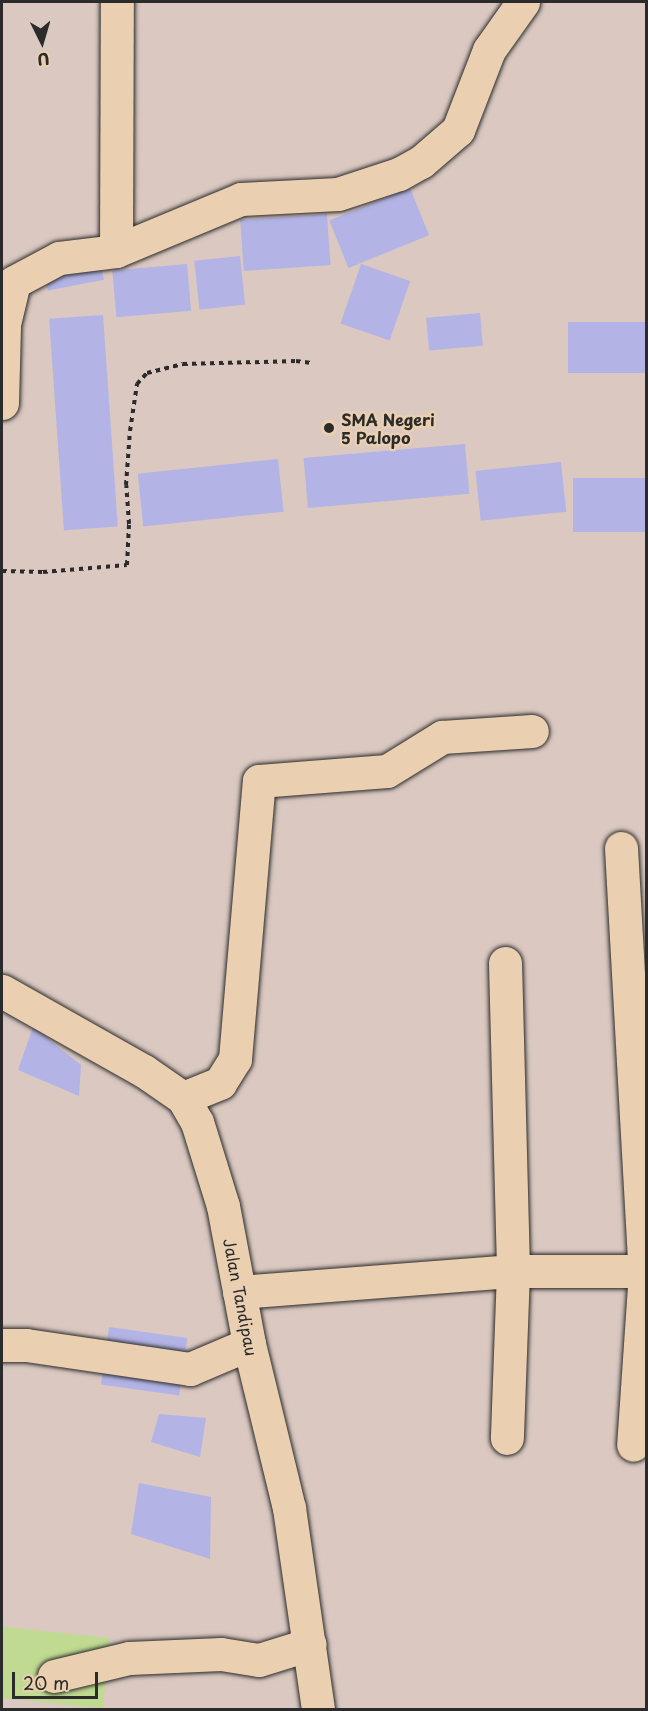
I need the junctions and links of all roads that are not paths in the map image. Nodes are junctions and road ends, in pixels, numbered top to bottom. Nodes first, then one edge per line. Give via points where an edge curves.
1 (117, 2) edge
2 (522, 2) edge
3 (116, 251) junction
4 (2, 403) edge
5 (532, 731) dead end
6 (621, 848) dead end
7 (636, 906) edge
8 (505, 963) dead end
9 (2, 991) edge
10 (183, 1098) junction
11 (513, 1271) junction
12 (645, 1271) edge
13 (239, 1292) junction
14 (249, 1344) junction
15 (2, 1345) edge
16 (507, 1438) dead end
17 (633, 1445) dead end
18 (310, 1644) junction
19 (54, 1676) dead end
20 (318, 1710) edge

1 - 3 street
2 - 3 street via 489,50 458,130 421,162 399,174 338,194 241,199
3 - 4 street via 59,258 14,282 4,324
5 - 10 street via 442,737 387,771 259,781 235,1059 220,1083
6 - 7 street
7 - 12 street
8 - 11 street
9 - 10 street, Jalan Tandipau via 109,1049
10 - 13 street, Jalan Tandipau via 212,1162
11 - 12 street
11 - 13 street
11 - 16 street
12 - 17 street
13 - 14 street, Jalan Tandipau
14 - 15 street via 189,1370 26,1345
14 - 18 street, Jalan Tandipau via 290,1508
18 - 19 street via 259,1660 220,1653 129,1658
18 - 20 street, Jalan Tandipau

